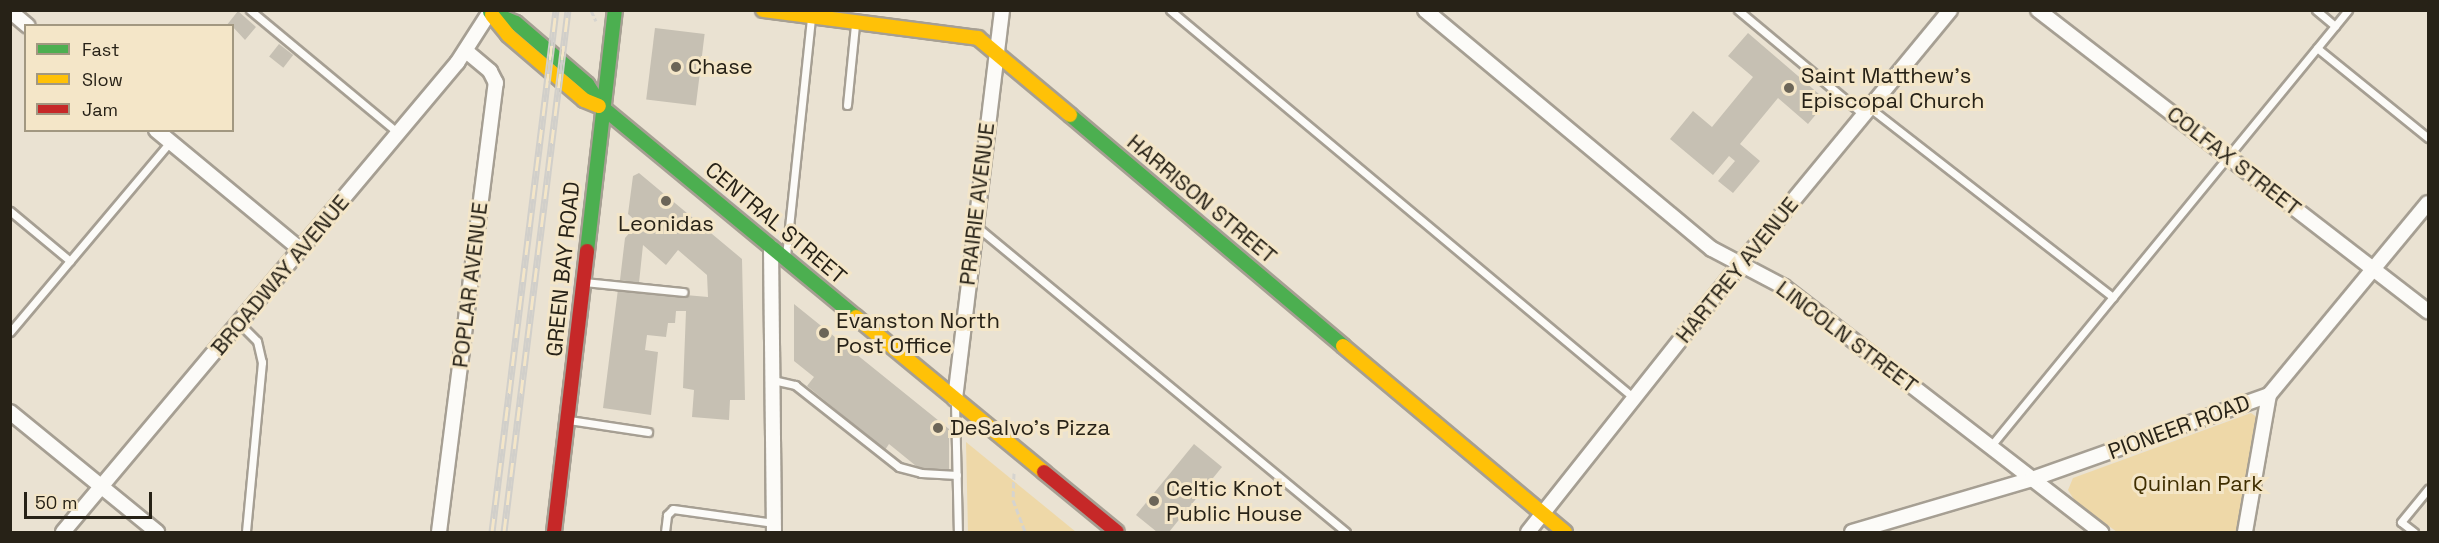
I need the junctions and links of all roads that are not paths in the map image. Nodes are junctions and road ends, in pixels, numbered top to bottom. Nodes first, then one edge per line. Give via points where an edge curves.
1 (250, 10) edge
2 (615, 10) edge
3 (763, 10) edge
4 (1002, 10) edge
5 (1170, 10) edge
6 (1425, 10) edge
7 (1738, 10) edge
8 (1950, 10) edge
9 (2038, 10) edge
10 (2316, 10) edge
11 (2348, 10) edge
12 (10, 11) edge
13 (489, 11) edge
14 (812, 14) edge
15 (856, 22) junction
16 (26, 24) edge
17 (2335, 26) junction
18 (2317, 48) junction
19 (466, 51) junction
20 (996, 53) junction
21 (847, 105) dead end
22 (602, 107) junction
23 (1867, 111) junction
24 (158, 132) edge
25 (398, 133) junction
26 (2428, 138) edge
27 (170, 142) junction
28 (2228, 157) junction
29 (2428, 203) edge
30 (10, 211) edge
31 (974, 225) junction
32 (771, 247) junction
33 (300, 250) junction
34 (785, 259) junction
35 (70, 261) junction
36 (1740, 265) junction
37 (2374, 269) junction
38 (582, 282) junction
39 (683, 292) dead end
40 (2113, 297) junction
41 (2428, 311) edge
42 (239, 323) junction
43 (10, 332) edge
44 (773, 380) junction
45 (2269, 395) junction
46 (1634, 398) junction
47 (955, 399) junction
48 (10, 412) edge
49 (567, 420) junction
50 (648, 432) dead end
51 (1990, 447) junction
52 (957, 475) junction
53 (2032, 479) junction
54 (102, 487) junction
55 (2428, 489) edge
56 (1542, 514) junction
57 (774, 528) edge
58 (63, 532) edge
59 (157, 532) edge
60 (246, 532) edge
61 (440, 532) edge
62 (554, 532) edge
63 (665, 532) edge
64 (958, 532) edge
65 (1117, 532) edge
66 (1346, 532) edge
67 (1528, 532) edge
68 (1565, 532) edge
69 (1851, 532) edge
70 (2101, 532) edge
71 (2245, 532) edge
72 (2414, 532) edge

1 - 25 lane
2 - 22 main road, GREEN BAY ROAD
3 - 14 main road, HARRISON STREET
4 - 20 street, PRAIRIE AVENUE
5 - 46 lane
6 - 36 street, LINCOLN STREET via 1712,249
7 - 23 lane
8 - 23 street, HARTREY AVENUE
9 - 28 street, COLFAX STREET
10 - 17 lane
11 - 17 lane
12 - 16 street
13 - 19 street, BROADWAY AVENUE
13 - 22 main road, CENTRAL STREET via 525,31 587,84
14 - 15 main road, HARRISON STREET
14 - 34 lane
15 - 20 main road, HARRISON STREET via 978,38
15 - 21 lane
17 - 18 lane
18 - 26 lane
18 - 28 lane
19 - 25 street, BROADWAY AVENUE
19 - 61 street, POPLAR AVENUE via 490,71 496,83
20 - 31 street, PRAIRIE AVENUE
20 - 56 main road, HARRISON STREET
22 - 32 main road, CENTRAL STREET
22 - 38 main road, GREEN BAY ROAD
23 - 36 street, HARTREY AVENUE
23 - 40 lane
24 - 27 street
25 - 33 street, BROADWAY AVENUE
27 - 33 street
27 - 35 lane
28 - 37 street, COLFAX STREET
28 - 40 lane
29 - 37 street, PIONEER ROAD
30 - 35 lane
31 - 47 street, PRAIRIE AVENUE
31 - 66 lane
32 - 34 main road, CENTRAL STREET
32 - 44 street
33 - 42 street, BROADWAY AVENUE
34 - 47 main road, CENTRAL STREET
35 - 43 lane
36 - 46 street, HARTREY AVENUE
36 - 51 street, LINCOLN STREET via 1784,286
37 - 41 street, COLFAX STREET
37 - 45 street, PIONEER ROAD
38 - 39 lane
38 - 49 main road, GREEN BAY ROAD
40 - 51 lane
42 - 54 street, BROADWAY AVENUE
42 - 60 lane via 256,340 262,362
44 - 52 lane via 795,386 899,467
44 - 57 street
45 - 53 street, PIONEER ROAD
45 - 71 street
46 - 56 street, HARTREY AVENUE
47 - 52 lane
47 - 65 main road, CENTRAL STREET
48 - 54 street
49 - 50 lane
49 - 62 main road, GREEN BAY ROAD
51 - 53 street, LINCOLN STREET
52 - 64 lane
53 - 69 street, PIONEER ROAD
53 - 70 street, LINCOLN STREET
54 - 58 street, BROADWAY AVENUE
54 - 59 street
55 - 72 lane via 2401,522
56 - 67 street, HARTREY AVENUE
56 - 68 main road, HARRISON STREET
57 - 63 lane via 673,509 667,515

